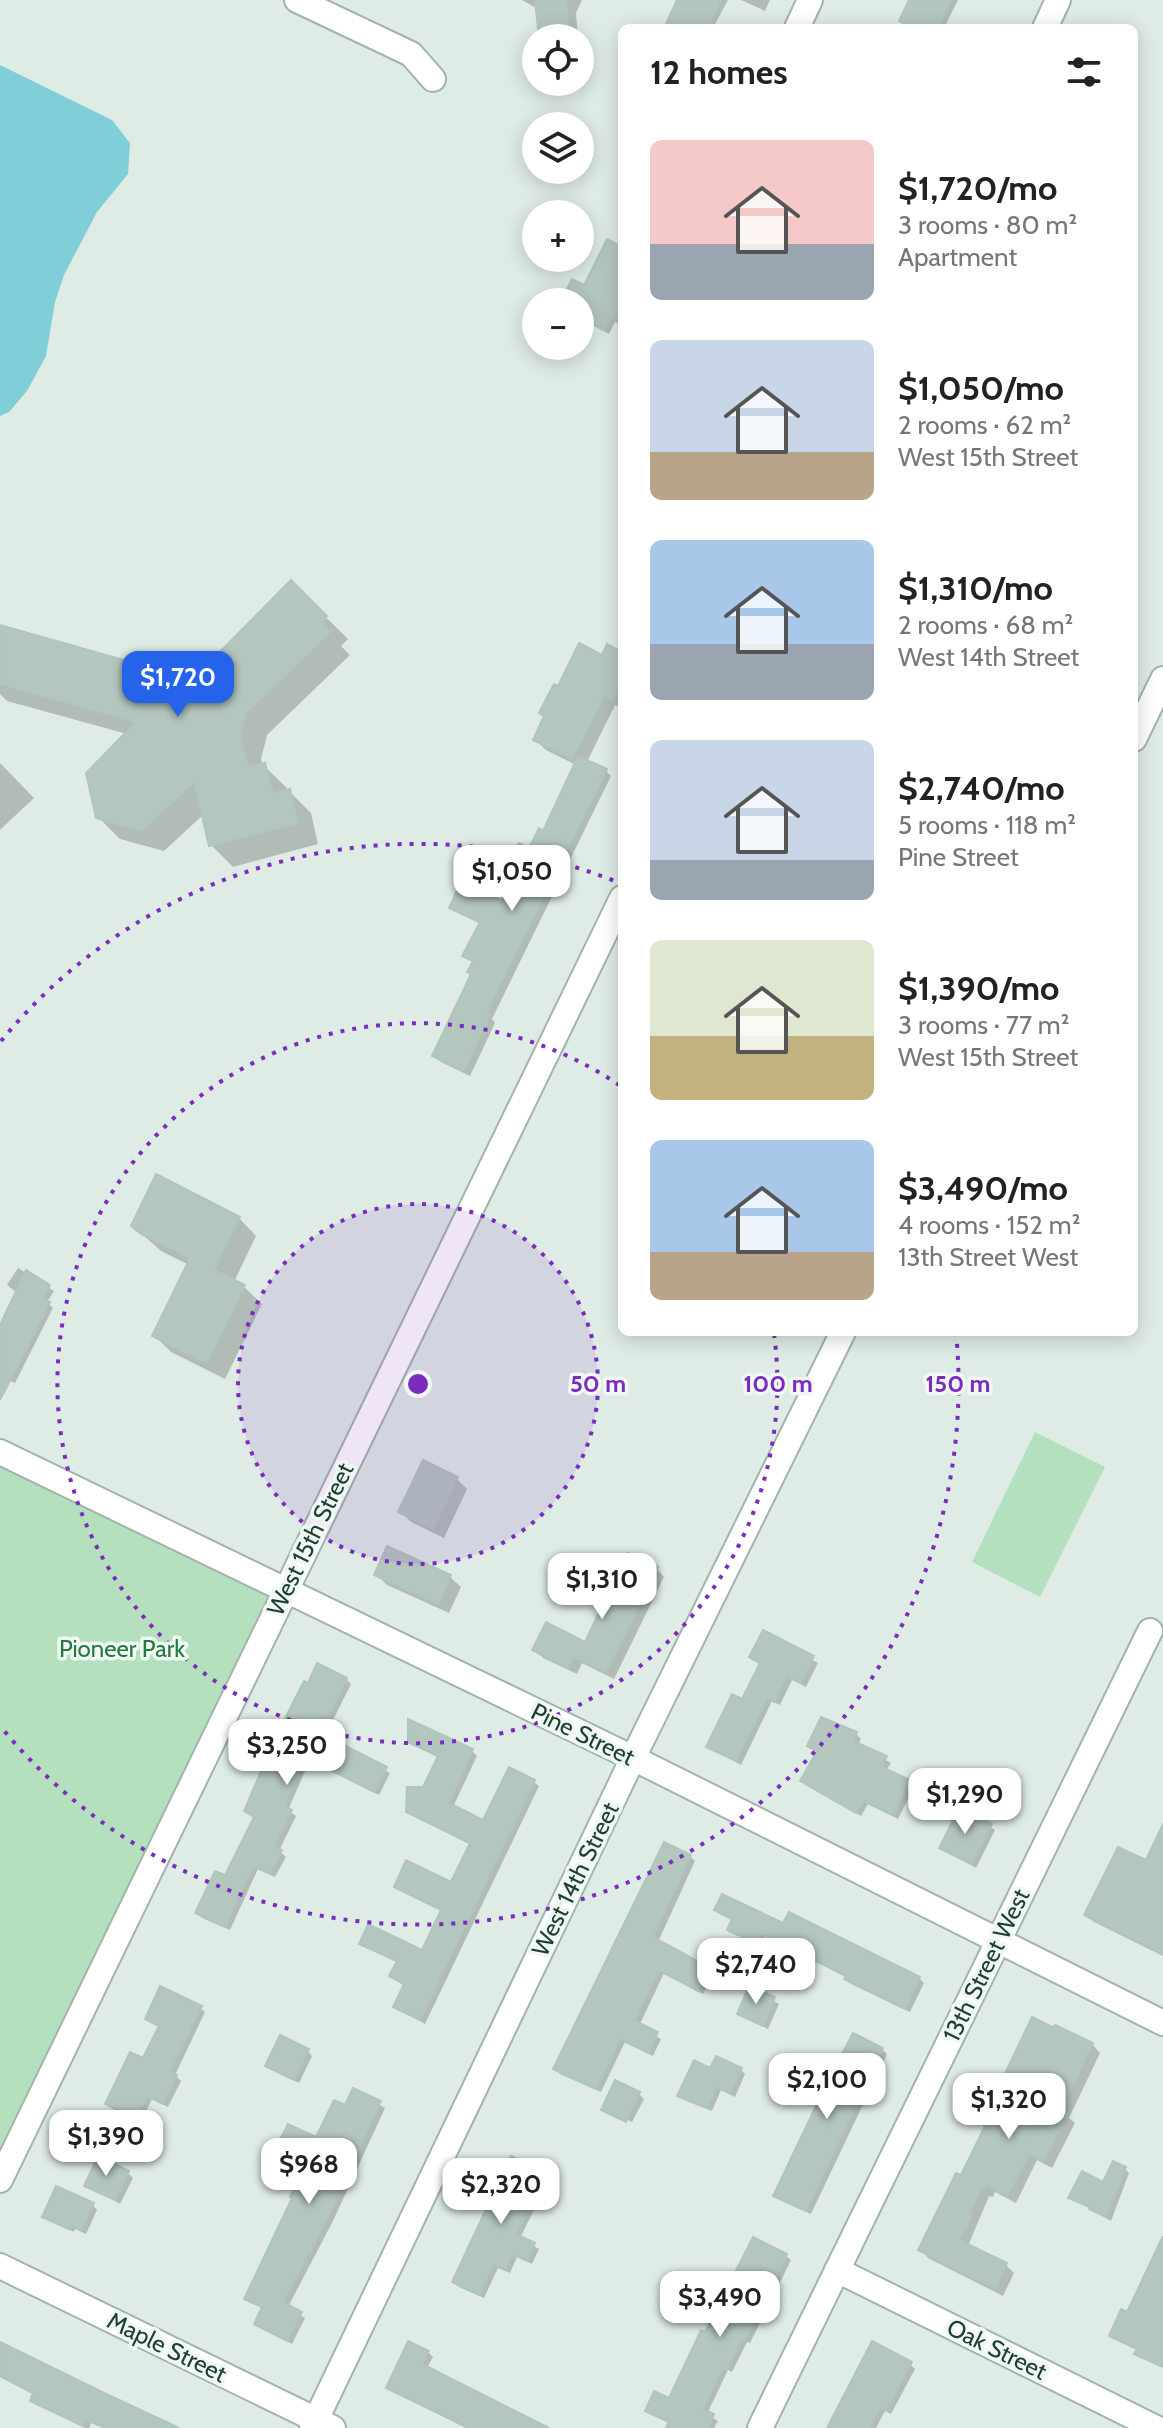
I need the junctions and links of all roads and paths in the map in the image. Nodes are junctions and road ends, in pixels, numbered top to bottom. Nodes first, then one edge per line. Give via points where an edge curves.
1 (297, 0) edge
2 (810, 0) edge
3 (1058, 0) edge
4 (799, 24) edge
5 (1047, 24) edge
6 (433, 79) dead end
7 (1163, 679) edge
8 (1138, 731) edge
9 (618, 906) edge
10 (841, 1336) edge
11 (0, 1452) edge
12 (284, 1590) junction
13 (1150, 1631) dead end
14 (633, 1758) junction
15 (998, 1941) junction
16 (1163, 2023) edge
17 (0, 2180) edge
18 (0, 2266) edge
19 (837, 2270) junction
20 (321, 2425) edge
21 (760, 2428) edge
22 (1156, 2428) edge

1 - 6 street via 411,54
2 - 4 street
3 - 5 street
7 - 8 street
9 - 12 street, West 15th Street
10 - 14 street, West 14th Street
11 - 12 street, Pine Street
12 - 14 street, Pine Street
12 - 17 street, West 15th Street
13 - 15 street, 13th Street West
14 - 15 street, Pine Street
14 - 20 street, West 14th Street
15 - 16 street, Pine Street
15 - 19 street, 13th Street West
18 - 20 street, Maple Street
19 - 21 street, 13th Street West
19 - 22 street, Oak Street

